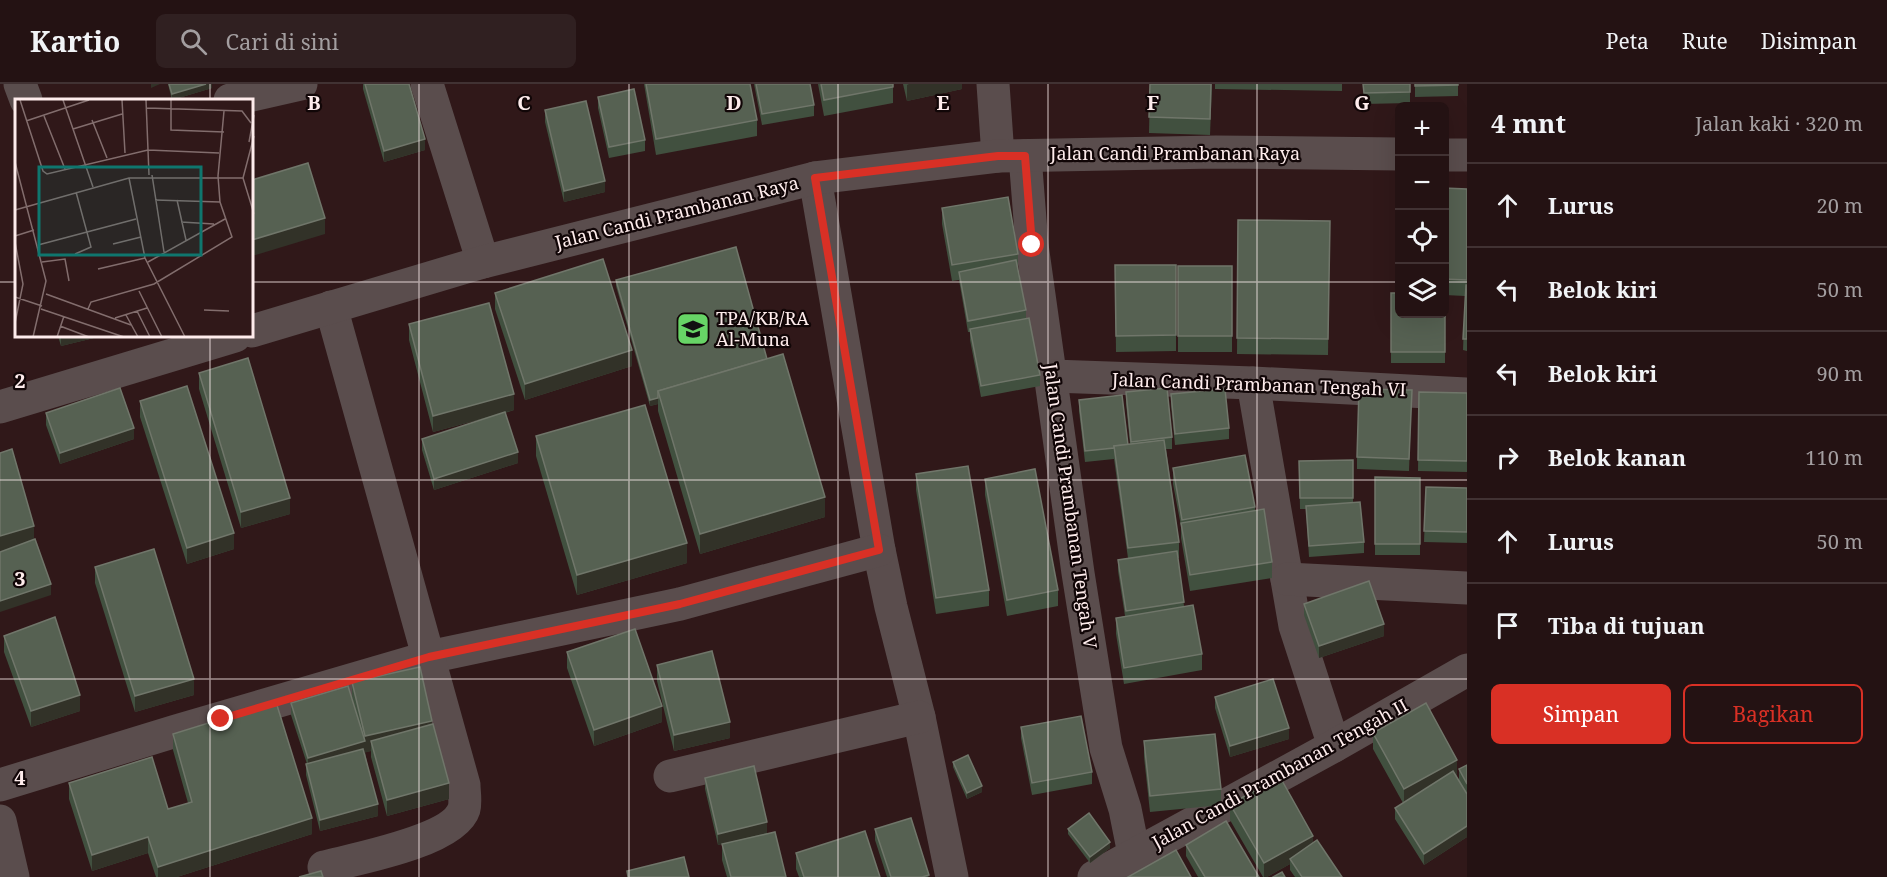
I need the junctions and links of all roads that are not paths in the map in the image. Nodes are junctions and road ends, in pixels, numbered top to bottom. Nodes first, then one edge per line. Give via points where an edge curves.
1 (20, 84) edge
2 (301, 84) edge
3 (428, 84) edge
4 (993, 84) edge
5 (230, 95) edge
6 (26, 99) edge
7 (1395, 154) edge
8 (1449, 155) edge
9 (1467, 155) edge
10 (1012, 156) junction
11 (815, 178) junction
12 (483, 262) junction
13 (331, 307) junction
14 (254, 330) edge
15 (228, 338) edge
16 (1052, 376) junction
17 (1253, 383) junction
18 (1467, 394) edge
19 (0, 407) edge
20 (879, 550) junction
21 (1287, 579) junction
22 (1467, 588) edge
23 (429, 657) junction
24 (1467, 670) edge
25 (919, 717) junction
26 (1334, 746) junction
27 (670, 776) dead end
28 (0, 785) edge
29 (0, 821) edge
30 (1134, 854) junction
31 (324, 867) dead end
32 (13, 877) edge
33 (952, 877) edge
34 (1094, 877) edge

1 - 6 street
2 - 5 street
3 - 12 street
4 - 10 street, Jalan Candi Prambanan Tengah V
7 - 10 street, Jalan Candi Prambanan Raya
8 - 9 street
10 - 11 street, Jalan Candi Prambanan Raya
10 - 16 street, Jalan Candi Prambanan Tengah V via 1032,245
11 - 12 street, Jalan Candi Prambanan Raya
11 - 20 street
12 - 13 street, Jalan Candi Prambanan Raya
13 - 14 street, Jalan Candi Prambanan Raya
13 - 23 street
15 - 19 street
16 - 17 street, Jalan Candi Prambanan Tengah VI
16 - 30 street, Jalan Candi Prambanan Tengah V via 1106,748
17 - 18 street, Jalan Candi Prambanan Tengah VI
17 - 21 street
20 - 23 street via 680,604
20 - 25 street
21 - 22 street
21 - 26 street via 1295,626
23 - 28 street
23 - 31 street via 464,785 465,808 457,821 428,840
24 - 26 street, Jalan Candi Prambanan Tengah II
25 - 27 street
25 - 33 street
26 - 30 street, Jalan Candi Prambanan Tengah II
29 - 32 street
30 - 34 street, Jalan Candi Prambanan Tengah II

